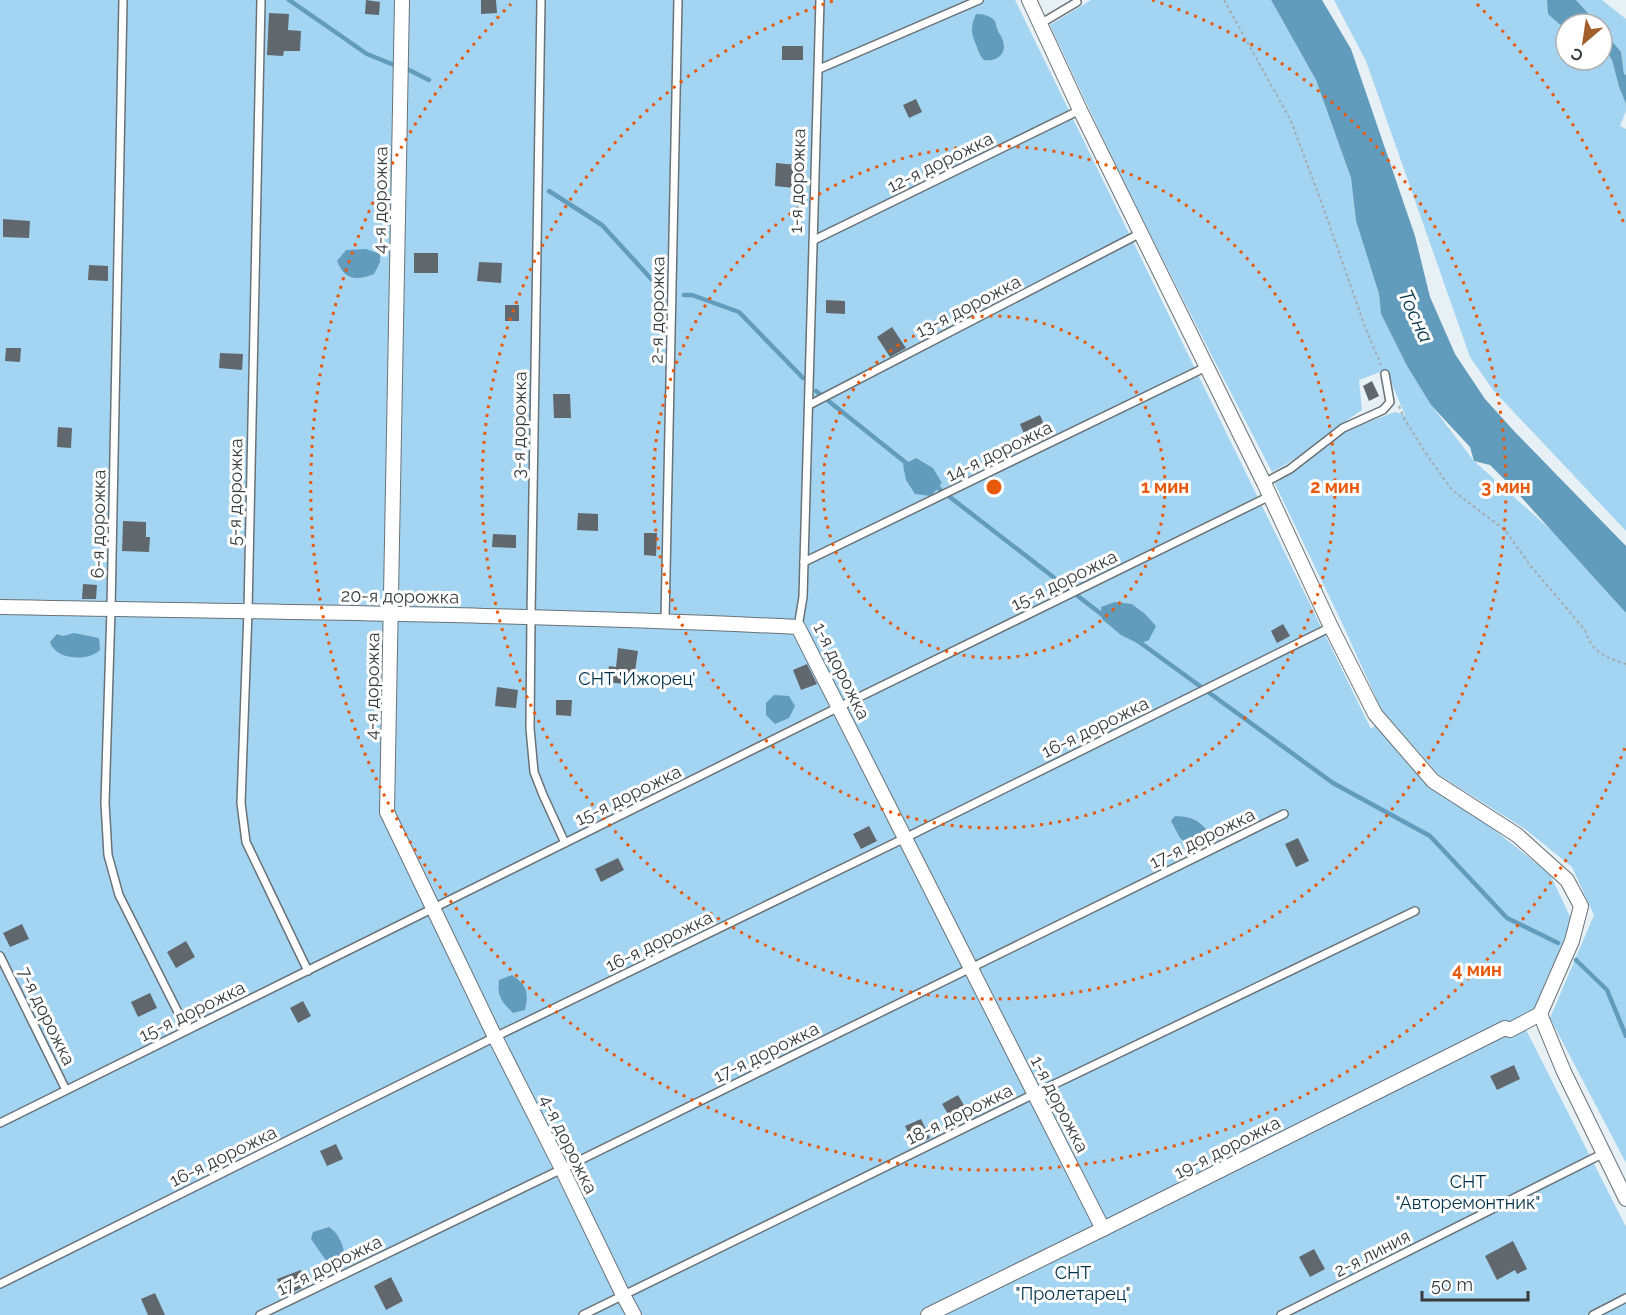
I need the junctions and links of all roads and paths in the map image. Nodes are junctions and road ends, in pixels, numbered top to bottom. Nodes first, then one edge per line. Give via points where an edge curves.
1 (123, 0) edge
2 (261, 0) edge
3 (402, 0) edge
4 (541, 0) edge
5 (678, 0) edge
6 (820, 0) edge
7 (979, 0) edge
8 (1029, 0) edge
9 (1224, 0) edge
10 (1077, 2) dead end
11 (1040, 24) junction
12 (819, 69) junction
13 (1080, 110) junction
14 (1141, 233) junction
15 (814, 240) junction
16 (1206, 367) junction
17 (1385, 374) joint
18 (1397, 401) dead end
19 (812, 403) junction
20 (1267, 490) junction
21 (804, 562) junction
22 (0, 607) edge
23 (111, 609) junction
24 (248, 611) junction
25 (392, 614) junction
26 (531, 617) junction
27 (665, 620) junction
28 (798, 627) junction
29 (1331, 627) junction
30 (1626, 664) edge
31 (839, 707) junction
32 (1284, 814) dead end
33 (905, 838) junction
34 (566, 843) junction
35 (433, 909) junction
36 (1415, 911) dead end
37 (0, 956) edge
38 (970, 968) junction
39 (308, 971) junction
40 (1540, 1014) junction
41 (187, 1030) junction
42 (495, 1038) junction
43 (66, 1090) junction
44 (1034, 1094) junction
45 (0, 1124) edge
46 (1605, 1153) junction
47 (562, 1169) junction
48 (1626, 1199) edge
49 (1103, 1229) junction
50 (0, 1284) edge
51 (623, 1295) junction
52 (1626, 1298) edge
53 (260, 1315) edge
54 (584, 1315) edge
55 (634, 1315) edge
56 (928, 1315) edge
57 (1281, 1315) edge
58 (1593, 1315) edge

1 - 23 lane, 6-я дорожка
2 - 24 lane, 5-я дорожка
3 - 25 street, 4-я дорожка
4 - 26 lane, 3-я дорожка
5 - 27 lane, 2-я дорожка
6 - 12 lane, 1-я дорожка
7 - 12 lane
8 - 11 street
9 - 17 path via 1291,121
10 - 11 lane
11 - 13 street
12 - 15 lane, 1-я дорожка
13 - 14 street
13 - 15 lane, 12-я дорожка
14 - 16 street
14 - 19 lane, 13-я дорожка
15 - 19 lane, 1-я дорожка
16 - 20 street
16 - 21 lane, 14-я дорожка
17 - 20 lane, 15-я дорожка via 1390,402 1383,411 1343,428
18 - 30 path via 1452,490 1505,530 1585,630 1589,643 1605,657
19 - 21 lane, 1-я дорожка
20 - 29 street
20 - 31 lane, 15-я дорожка via 1082,588
21 - 28 lane, 1-я дорожка
22 - 23 street, 20-я дорожка
23 - 24 street, 20-я дорожка
23 - 41 lane, 6-я дорожка via 105,803 108,855 118,895
24 - 25 street, 20-я дорожка
24 - 39 lane, 5-я дорожка via 241,802 246,842
25 - 26 street, 20-я дорожка
25 - 35 street, 4-я дорожка via 387,812
26 - 27 street, 20-я дорожка
26 - 34 lane, 3-я дорожка via 534,772
27 - 28 street, 20-я дорожка
28 - 31 street, 1-я дорожка
29 - 33 lane, 16-я дорожка
29 - 40 street via 1375,714 1433,781 1517,835 1567,880 1581,906 1572,941
31 - 33 street, 1-я дорожка
31 - 34 lane, 15-я дорожка
32 - 38 lane, 17-я дорожка
33 - 38 street, 1-я дорожка
33 - 42 lane, 16-я дорожка
34 - 35 lane, 15-я дорожка
35 - 39 lane, 15-я дорожка
35 - 42 street, 4-я дорожка
36 - 44 lane, 18-я дорожка
37 - 43 lane, 7-я дорожка
38 - 44 street, 1-я дорожка
38 - 47 lane, 17-я дорожка
39 - 41 lane, 15-я дорожка
40 - 46 street
40 - 49 street, 19-я дорожка via 1510,1030 1494,1033
41 - 43 lane, 15-я дорожка
42 - 47 street, 4-я дорожка
42 - 50 lane, 16-я дорожка
43 - 45 lane, 15-я дорожка
44 - 49 street, 1-я дорожка
44 - 51 lane, 18-я дорожка
46 - 48 street
46 - 57 lane, 2-я линия
47 - 51 street, 4-я дорожка
47 - 53 lane, 17-я дорожка
49 - 56 street, 19-я дорожка
51 - 54 lane, 18-я дорожка
51 - 55 street, 4-я дорожка
52 - 58 lane

